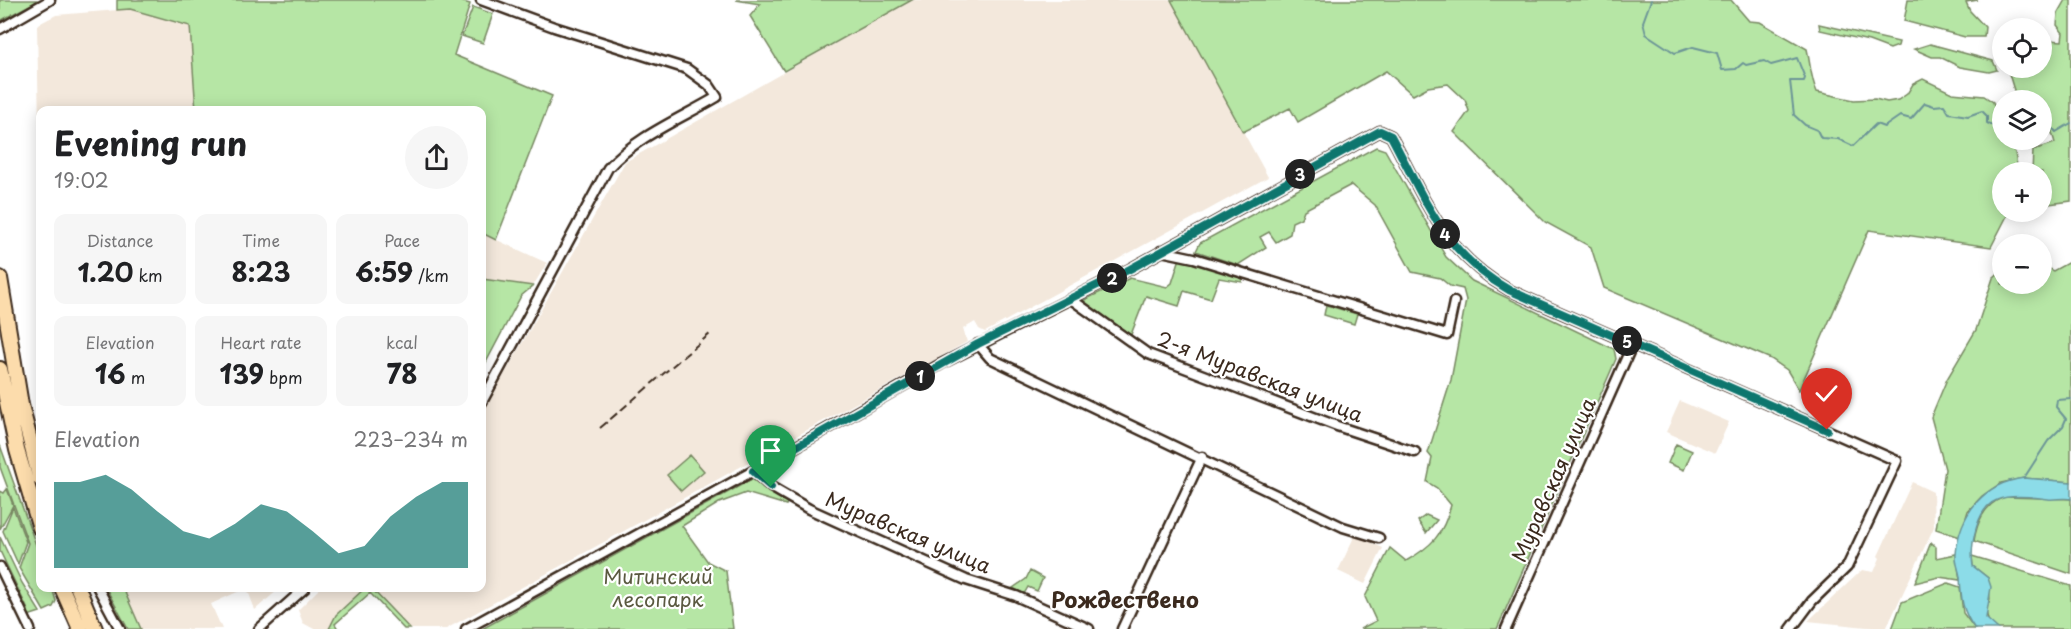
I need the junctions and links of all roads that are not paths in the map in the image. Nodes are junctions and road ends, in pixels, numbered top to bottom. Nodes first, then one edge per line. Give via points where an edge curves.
1 (51, 0) edge
2 (481, 0) edge
3 (0, 29) edge
4 (1160, 252) junction
5 (0, 278) edge
6 (1071, 299) junction
7 (1454, 302) dead end
8 (978, 344) junction
9 (1633, 344) junction
10 (0, 369) edge
11 (486, 395) edge
12 (1415, 452) dead end
13 (1202, 457) junction
14 (36, 462) edge
15 (753, 471) junction
16 (36, 514) edge
17 (1379, 537) dead end
18 (0, 567) edge
19 (64, 592) edge
20 (80, 592) edge
21 (100, 592) edge
22 (301, 592) edge
23 (30, 629) edge
24 (80, 629) edge
25 (95, 629) edge
26 (120, 629) edge
27 (259, 629) edge
28 (466, 629) edge
29 (1089, 629) edge
30 (1122, 629) edge
31 (1506, 629) edge
32 (1791, 629) edge

1 - 3 street
2 - 11 street via 687,69 709,85 717,98 641,140 608,168
4 - 6 street
4 - 7 street via 1194,258 1447,335
4 - 9 street via 1375,132 1384,131 1391,136 1452,245 1468,263 1509,290
5 - 14 main road via 21,405
6 - 8 street
6 - 12 street, 2-я Муравская улица via 1148,354
8 - 13 street via 990,358
8 - 15 street
9 - 31 street, Муравская улица
9 - 32 street via 1897,462 1847,567 1812,601
10 - 16 main road
13 - 17 street via 1343,526
13 - 30 street
15 - 28 street
15 - 29 street, Муравская улица via 771,487 808,508 966,580 1016,596
18 - 23 street
19 - 24 main road
20 - 25 main road
21 - 26 street
22 - 27 street

